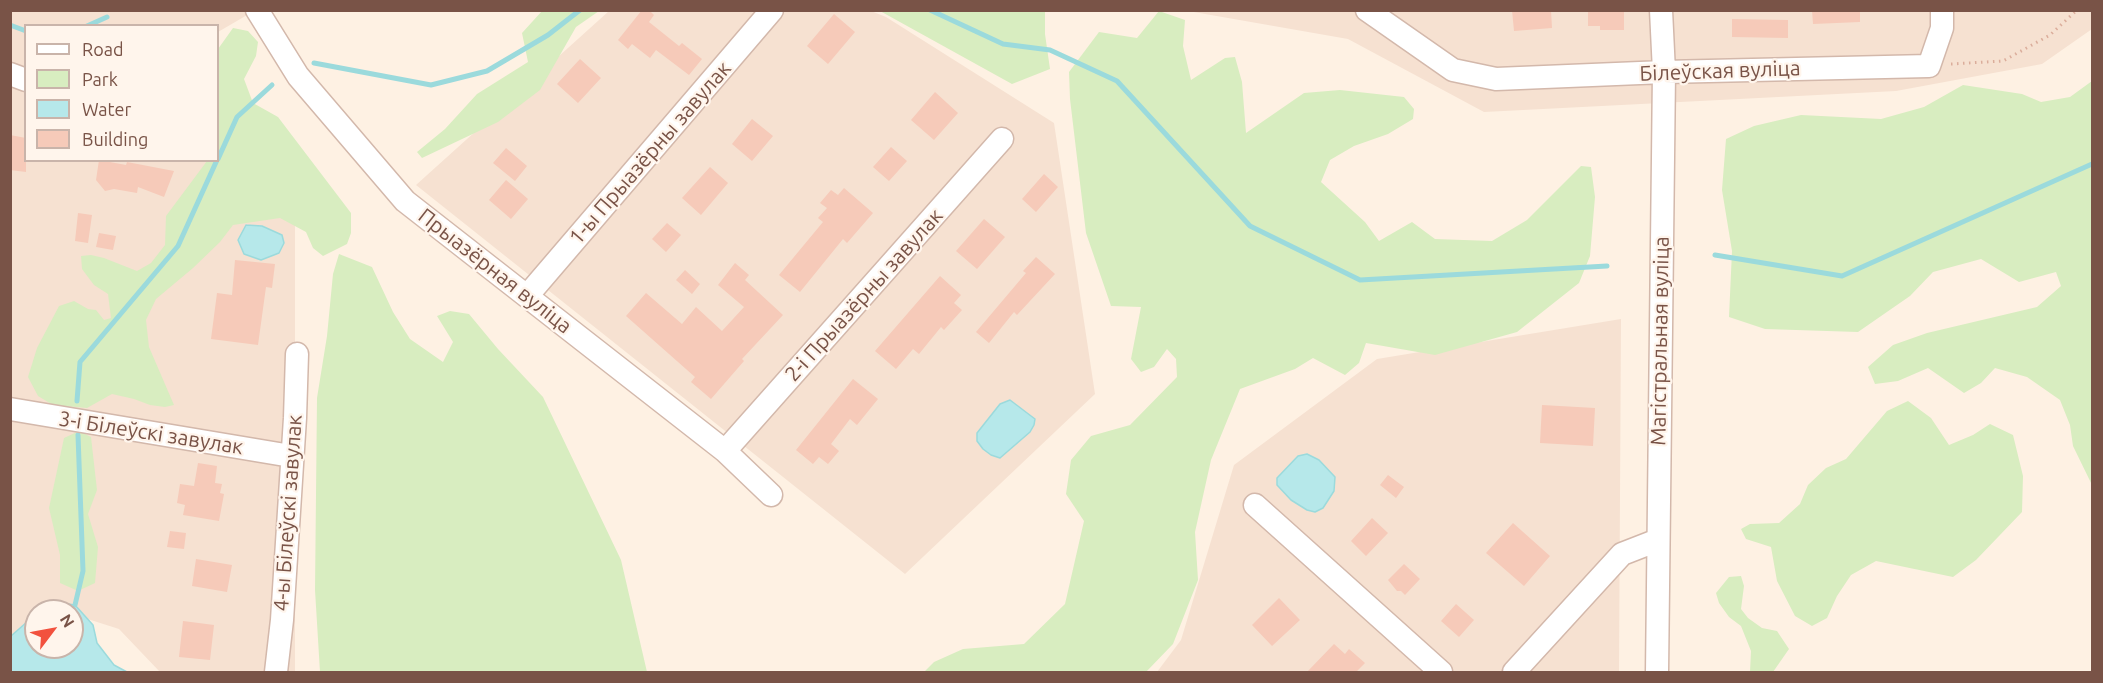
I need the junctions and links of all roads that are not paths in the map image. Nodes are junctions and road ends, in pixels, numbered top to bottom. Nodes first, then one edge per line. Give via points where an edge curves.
1 (257, 10) edge
2 (772, 10) edge
3 (1367, 10) edge
4 (1661, 10) edge
5 (1942, 10) edge
6 (1664, 72) junction
7 (1002, 139) dead end
8 (527, 296) junction
9 (297, 354) dead end
10 (10, 409) edge
11 (725, 451) junction
12 (291, 456) junction
13 (771, 495) dead end
14 (1255, 504) dead end
15 (1658, 540) junction
16 (276, 672) edge
17 (1441, 672) edge
18 (1514, 672) edge
19 (1656, 672) edge

1 - 8 street, Прыазёрная вуліца via 298,76 405,201
2 - 8 street, 1-ы Прыазёрны завулак
3 - 6 street, Білеўская вуліца via 1453,70 1496,79
4 - 6 street, Магістральная вуліца
5 - 6 street, Білеўская вуліца via 1942,28 1929,66
6 - 15 street, Магістральная вуліца
7 - 11 street, 2-і Прыазёрны завулак
8 - 11 street, Прыазёрная вуліца
9 - 12 street, 4-ы Білеўскі завулак
10 - 12 street, 3-і Білеўскі завулак
11 - 13 street, Прыазёрная вуліца
12 - 16 street, 4-ы Білеўскі завулак
14 - 17 street
15 - 18 street via 1622,554
15 - 19 street, Магістральная вуліца

